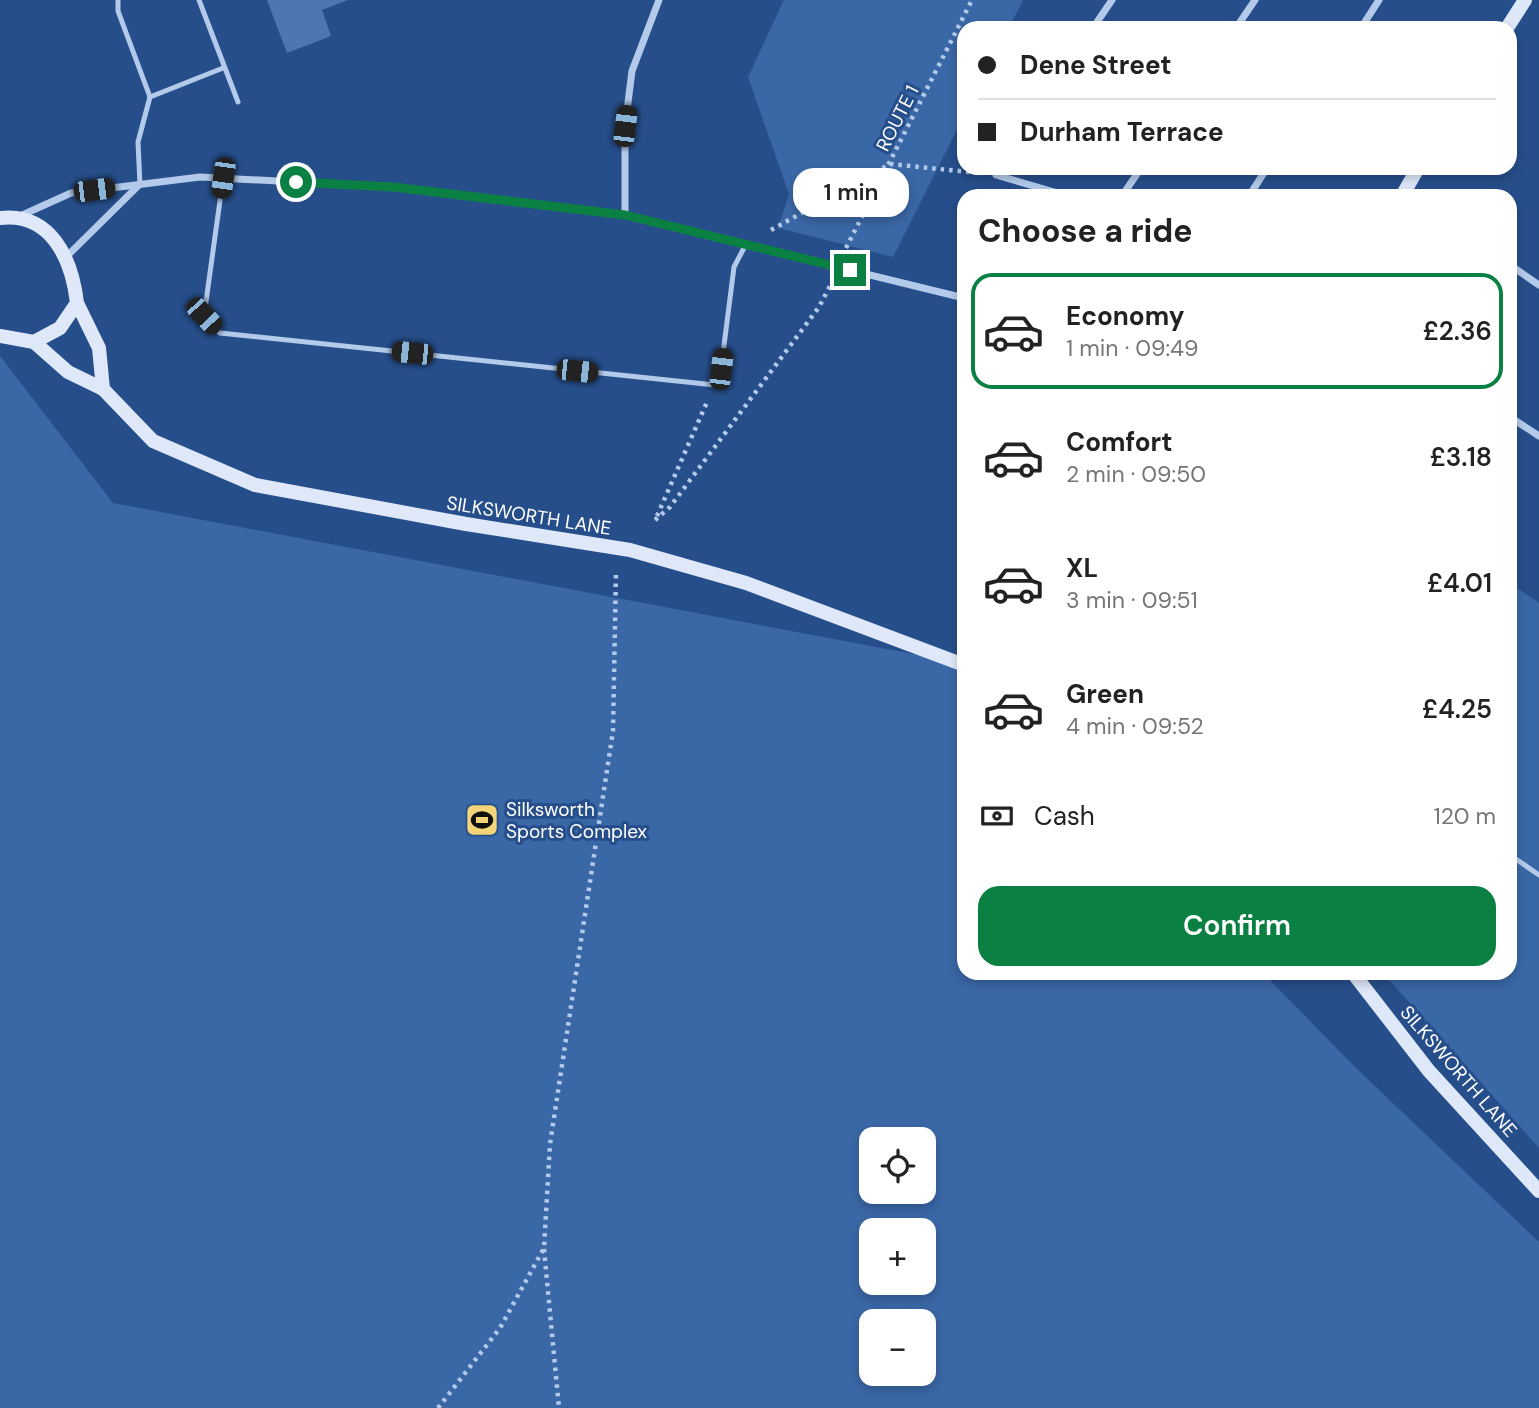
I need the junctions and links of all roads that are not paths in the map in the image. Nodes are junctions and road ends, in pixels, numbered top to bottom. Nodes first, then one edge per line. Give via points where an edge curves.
1 (118, 0) edge
2 (199, 0) edge
3 (659, 0) edge
4 (1112, 0) edge
5 (1255, 0) edge
6 (1379, 0) edge
7 (1525, 0) edge
8 (1098, 21) edge
9 (1241, 21) edge
10 (1366, 21) edge
11 (1512, 21) edge
12 (223, 68) junction
13 (150, 97) junction
14 (238, 102) dead end
15 (1009, 175) edge
16 (223, 178) junction
17 (139, 185) junction
18 (1048, 189) edge
19 (625, 215) junction
20 (20, 216) junction
21 (0, 218) edge
22 (746, 244) junction
23 (65, 258) junction
24 (1517, 270) edge
25 (1539, 285) edge
26 (957, 297) edge
27 (77, 303) junction
28 (0, 336) edge
29 (34, 342) junction
30 (103, 389) junction
31 (1517, 422) edge
32 (1539, 436) edge
33 (957, 662) edge
34 (1517, 860) edge
35 (1539, 875) edge
36 (1358, 980) edge
37 (1539, 1191) edge

1 - 13 lane
2 - 12 lane
3 - 19 street via 632,71 625,126
4 - 8 street
5 - 9 street
6 - 10 street
7 - 11 street
12 - 13 lane
12 - 14 lane
13 - 17 lane via 138,142
15 - 18 street
16 - 17 street
16 - 19 street via 393,187
16 - 22 lane via 204,316 220,333 715,385 734,267
17 - 20 street via 71,193
17 - 23 street
19 - 22 street
20 - 21 street
20 - 23 street via 50,233
22 - 26 street
23 - 27 street via 74,273
24 - 25 street
27 - 29 street via 60,328
27 - 30 street via 99,348
28 - 29 street
29 - 30 street, SILKSWORTH LANE via 68,372
30 - 33 street, SILKSWORTH LANE via 153,441 255,485 630,551 746,583
31 - 32 street
34 - 35 lane
36 - 37 street, SILKSWORTH LANE via 1429,1071

